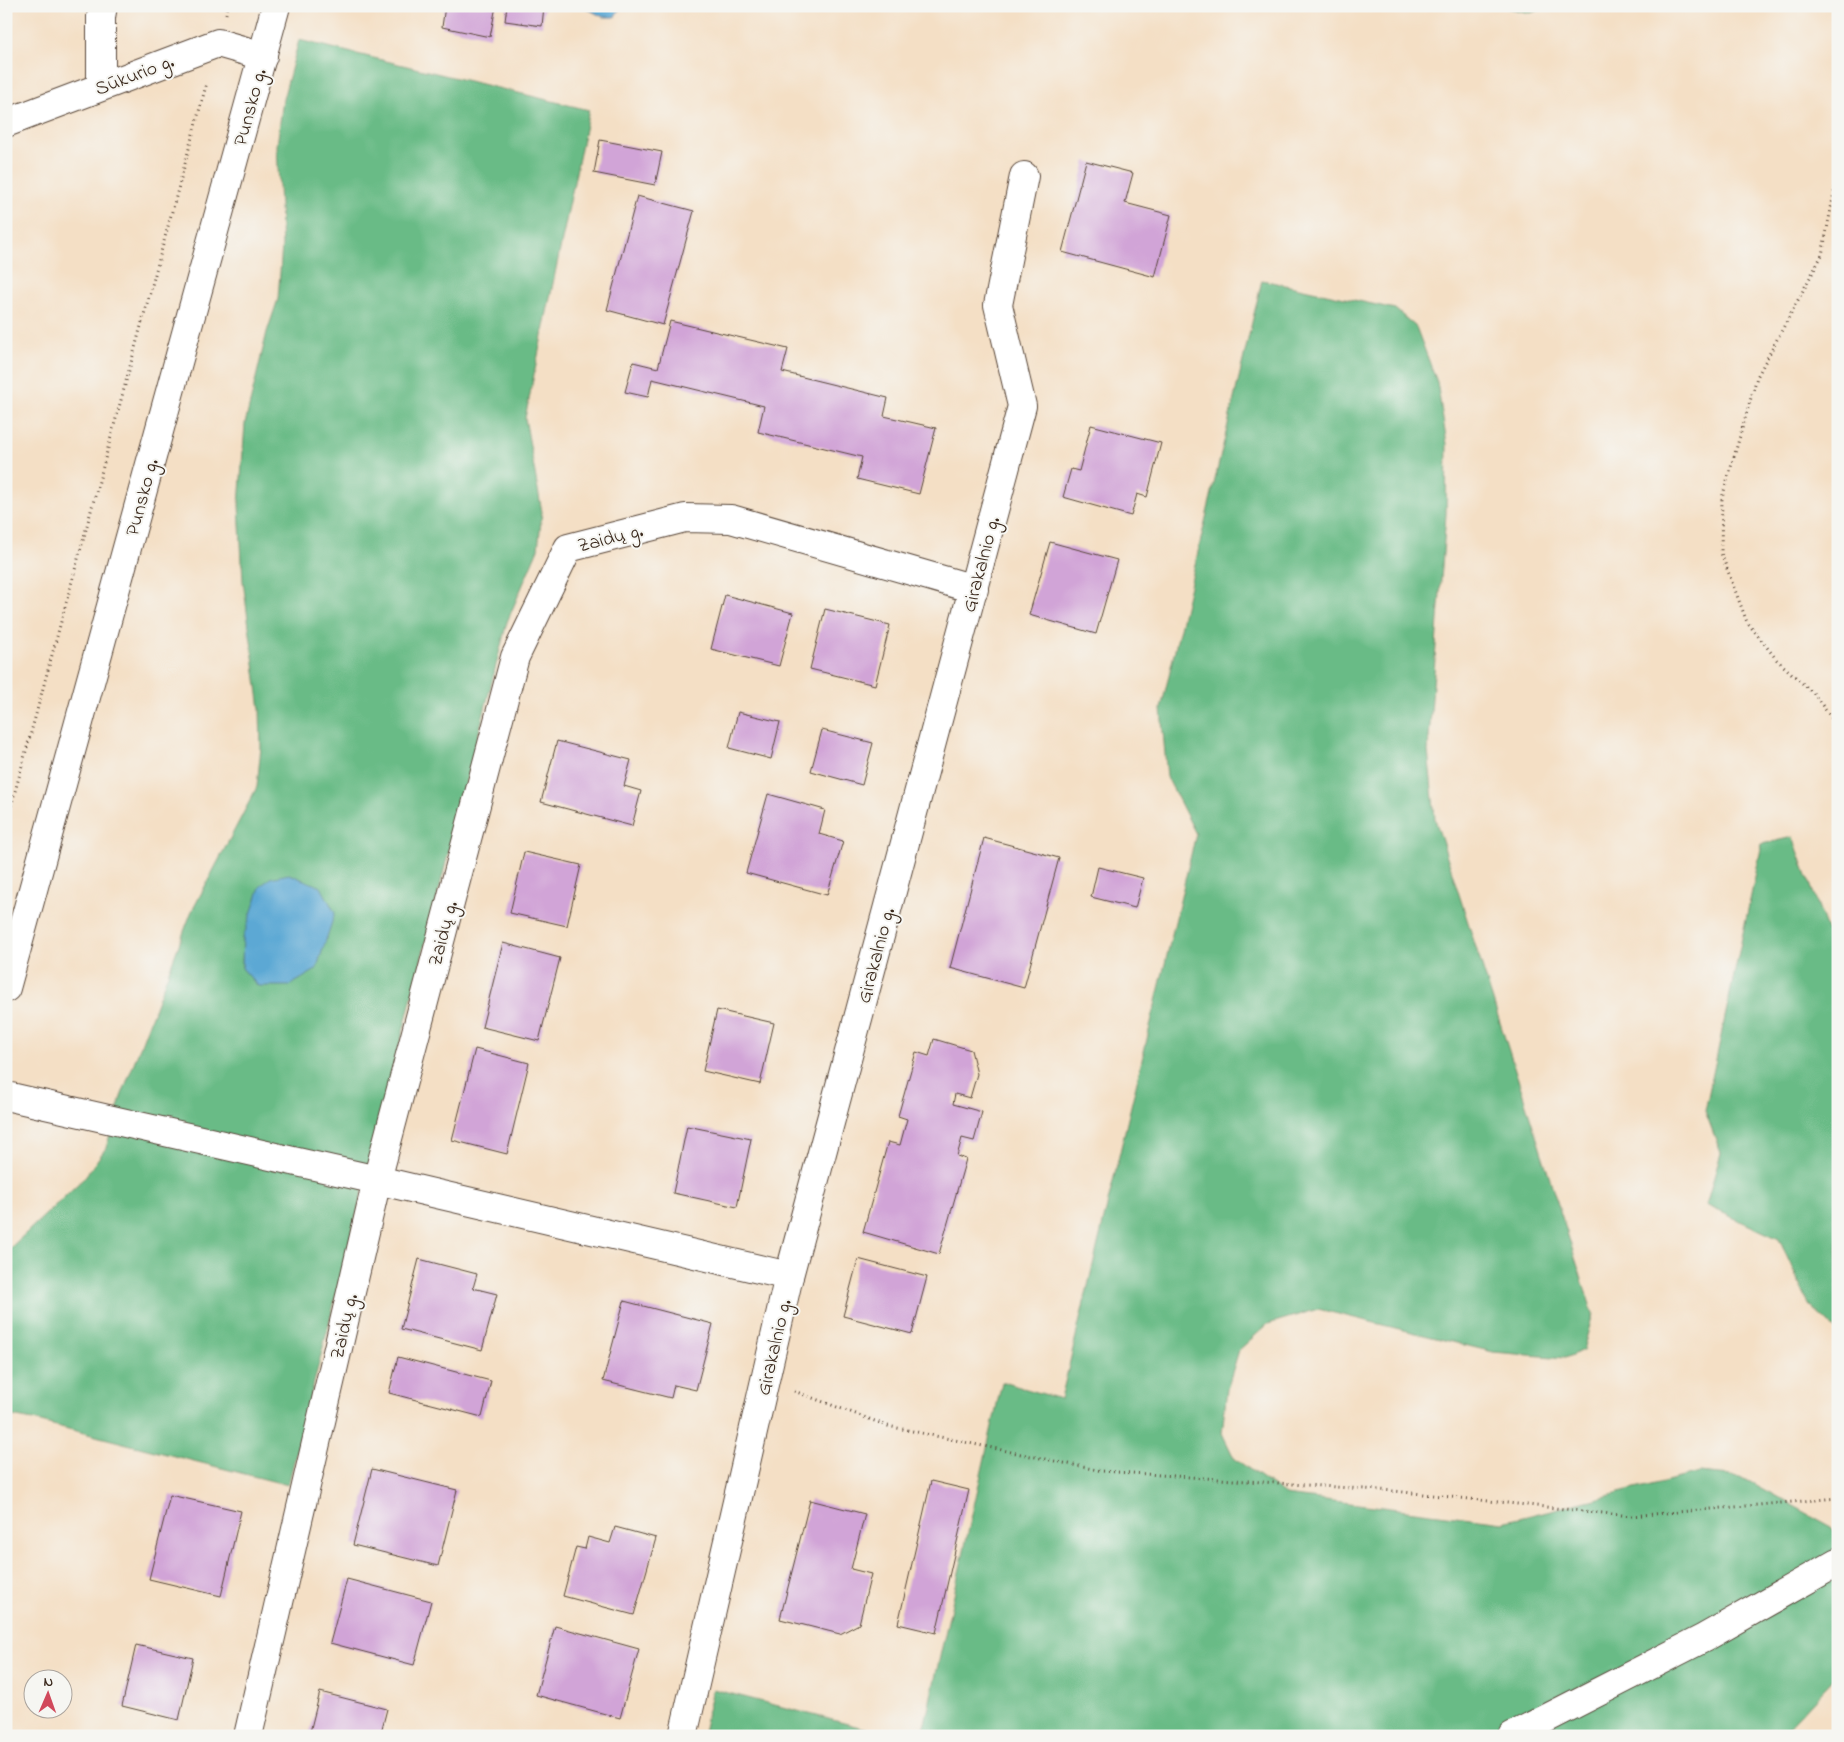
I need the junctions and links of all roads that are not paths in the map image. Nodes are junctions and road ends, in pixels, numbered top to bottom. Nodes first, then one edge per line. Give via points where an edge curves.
1 (103, 6) edge
2 (276, 6) edge
3 (262, 56) junction
4 (101, 86) junction
5 (6, 123) edge
6 (1024, 176) dead end
7 (974, 588) junction
8 (6, 988) edge
9 (6, 1096) edge
10 (377, 1180) junction
11 (789, 1276) junction
12 (1838, 1562) edge
13 (248, 1736) edge
14 (683, 1736) edge
15 (1512, 1736) edge

1 - 4 street
2 - 3 street, Punsko g.
3 - 4 street, Sūkurio g. via 218,43
3 - 8 street, Punsko g.
4 - 5 street, Sūkurio g.
6 - 7 street, Girakalnio g. via 998,305 1022,406
7 - 10 street, Zaidų g. via 731,519 685,518 568,548 515,657
7 - 11 street, Girakalnio g.
9 - 10 street
10 - 11 street
10 - 13 street, Zaidų g.
11 - 14 street, Girakalnio g.
12 - 15 street via 1704,1638

